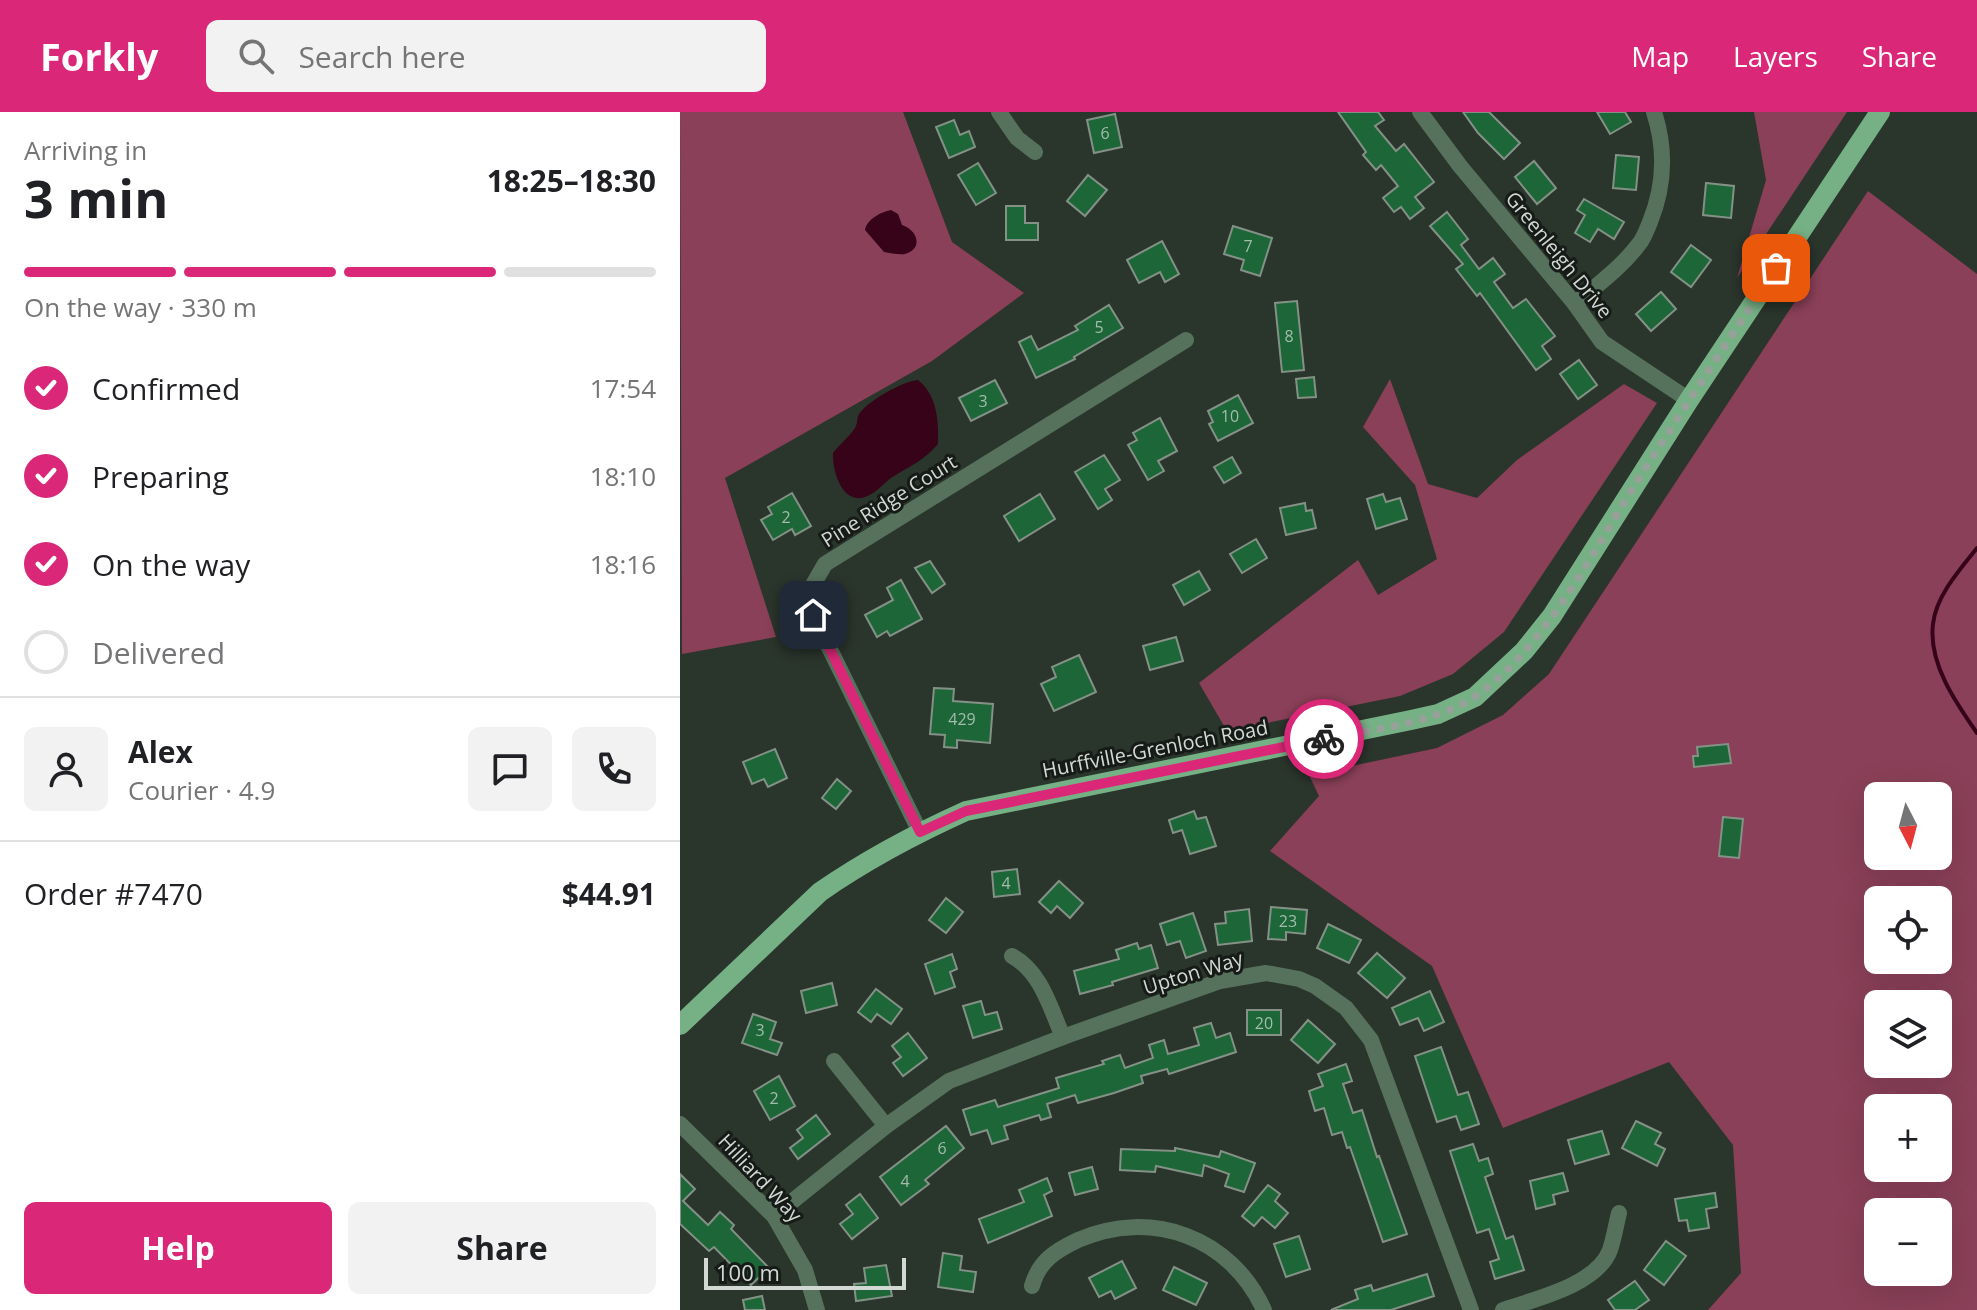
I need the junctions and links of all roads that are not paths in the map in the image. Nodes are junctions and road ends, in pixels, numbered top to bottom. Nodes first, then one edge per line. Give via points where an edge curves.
1 (999, 112) edge
2 (1420, 112) edge
3 (1654, 112) edge
4 (1880, 112) edge
5 (1035, 152) dead end
6 (1575, 304) junction
7 (1186, 340) dead end
8 (1689, 400) junction
9 (920, 832) junction
10 (1012, 956) dead end
11 (680, 1025) edge
12 (1063, 1037) junction
13 (834, 1061) dead end
14 (680, 1124) edge
15 (886, 1126) junction
16 (1619, 1213) dead end
17 (774, 1216) junction
18 (1032, 1286) dead end
19 (817, 1310) edge
20 (1264, 1310) edge
21 (1471, 1310) edge
22 (1503, 1310) edge

1 - 5 street via 1017,138
2 - 6 street, Greenleigh Drive
3 - 6 street via 1663,164 1653,214 1641,242
4 - 8 main road, Hurffville-Grenloch Road
6 - 8 street, Greenleigh Drive via 1602,342
7 - 9 street, Pine Ridge Court via 825,564 810,590 813,615
8 - 9 main road, Hurffville-Grenloch Road via 1552,616 1475,697 1438,714 1398,723 966,811
9 - 11 main road, Hurffville-Grenloch Road via 820,892
10 - 12 street via 1041,985
12 - 15 street, Upton Way via 949,1081
12 - 21 street, Upton Way via 1252,974 1299,979 1330,996 1371,1040
13 - 15 street
14 - 17 street, Hilliard Way
15 - 17 street, Upton Way
16 - 22 street via 1609,1252 1590,1274
17 - 19 street, Hilliard Way via 802,1262
18 - 20 street via 1043,1262 1065,1246 1112,1229 1159,1228 1198,1239 1227,1259

